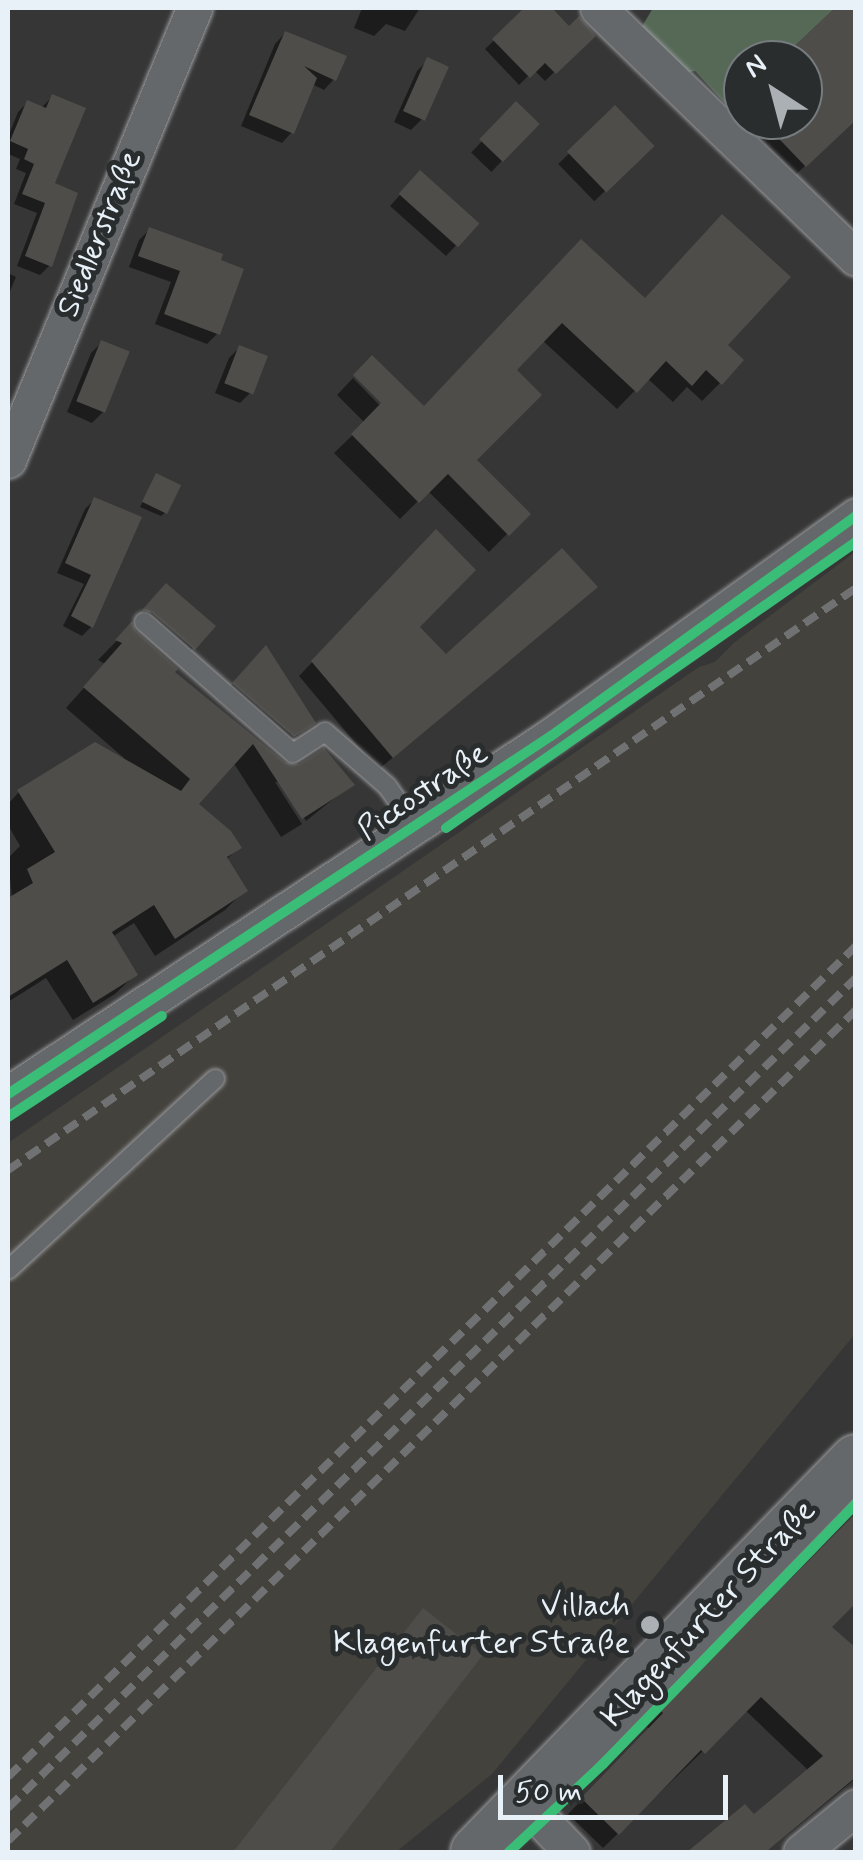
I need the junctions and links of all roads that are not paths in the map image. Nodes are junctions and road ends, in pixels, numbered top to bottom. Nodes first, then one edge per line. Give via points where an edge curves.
1 (194, 8) edge
2 (598, 8) edge
3 (856, 258) edge
4 (8, 460) edge
5 (856, 516) edge
6 (144, 622) dead end
7 (416, 828) junction
8 (215, 1079) dead end
9 (8, 1094) edge
10 (8, 1270) edge
11 (856, 1460) edge
12 (526, 1804) junction
13 (856, 1807) edge
14 (476, 1852) edge
15 (572, 1852) edge
16 (801, 1852) edge

1 - 4 street, Siedlerstraße
2 - 3 street
5 - 7 street, Piccostraße
6 - 7 lane via 293,752 326,732 387,786
7 - 9 street, Piccostraße
8 - 10 lane
11 - 12 street, Klagenfurter Straße
12 - 14 street, Klagenfurter Straße
12 - 15 street
13 - 16 street

